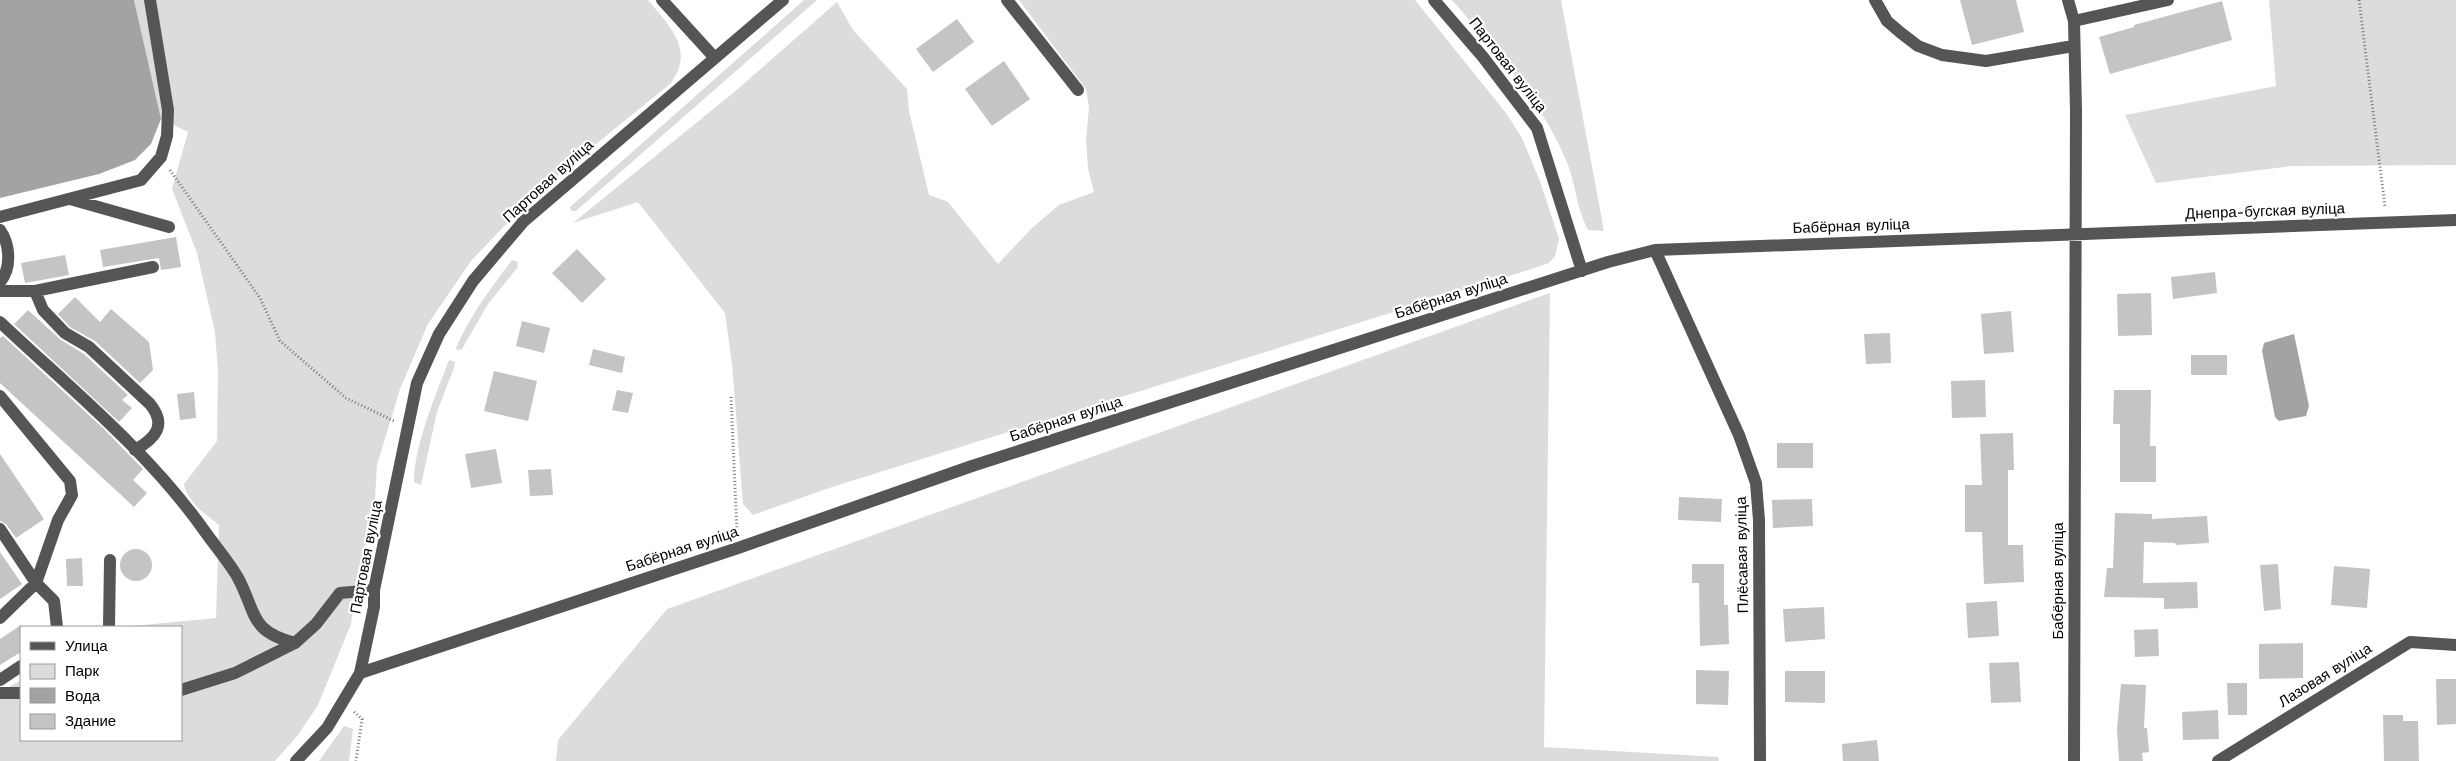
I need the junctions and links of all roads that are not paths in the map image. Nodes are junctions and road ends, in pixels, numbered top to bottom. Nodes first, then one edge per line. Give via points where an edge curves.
1 (150, 0) edge
2 (662, 0) edge
3 (783, 0) edge
4 (1007, 0) edge
5 (1434, 0) edge
6 (1875, 0) edge
7 (2068, 0) edge
8 (2168, 0) edge
9 (2074, 21) junction
10 (2073, 46) junction
11 (714, 57) junction
12 (1078, 90) dead end
13 (69, 199) junction
14 (0, 217) edge
15 (2456, 220) edge
16 (169, 227) dead end
17 (0, 230) edge
18 (2074, 234) junction
19 (1655, 250) junction
20 (153, 267) dead end
21 (1582, 271) junction
22 (0, 282) edge
23 (0, 291) edge
24 (35, 291) junction
25 (0, 322) edge
26 (0, 396) edge
27 (135, 450) junction
28 (0, 529) edge
29 (110, 560) dead end
30 (36, 583) junction
31 (374, 590) junction
32 (0, 618) edge
33 (57, 626) edge
34 (109, 626) edge
35 (295, 643) junction
36 (2456, 645) edge
37 (20, 667) edge
38 (360, 674) junction
39 (0, 680) edge
40 (182, 690) edge
41 (0, 693) edge
42 (20, 693) edge
43 (296, 761) edge
44 (1760, 761) edge
45 (2074, 761) edge
46 (2218, 761) edge

1 - 13 street via 168,110 167,136 161,157 141,180
2 - 11 street
3 - 11 street, Партовая вуліца
4 - 12 street
5 - 21 street, Партовая вуліца via 1537,128
6 - 10 street via 1887,21 1901,33 1918,46 1942,54 1986,60
7 - 9 street
8 - 9 street
9 - 10 street
10 - 18 street via 2076,112
11 - 31 street, Партовая вуліца via 523,222 473,280 439,334 417,384
13 - 14 street
13 - 16 street
15 - 18 street, Днепра-бугская вуліца
17 - 22 street via 9,254 6,275
18 - 19 street, Бабёрная вуліца
18 - 45 street, Бабёрная вуліца
19 - 21 street, Бабёрная вуліца
19 - 44 street, Плёсавая вуліца via 1739,434 1756,483
20 - 24 street
21 - 38 street, Бабёрная вуліца via 972,466
23 - 24 street
24 - 27 street via 43,310 65,333 89,347 158,413 155,436
25 - 27 street
26 - 30 street via 70,481 72,494 58,520
27 - 35 street via 193,514 237,576 259,626 274,638
28 - 30 street
29 - 34 street
30 - 32 street
30 - 33 street via 54,601
31 - 35 street via 340,593 316,624
31 - 38 street, Партовая вуліца via 374,607
35 - 40 street via 235,672
36 - 46 street, Лазовая вуліца via 2410,642
37 - 39 street
38 - 43 street, Партовая вуліца via 327,728
41 - 42 street

